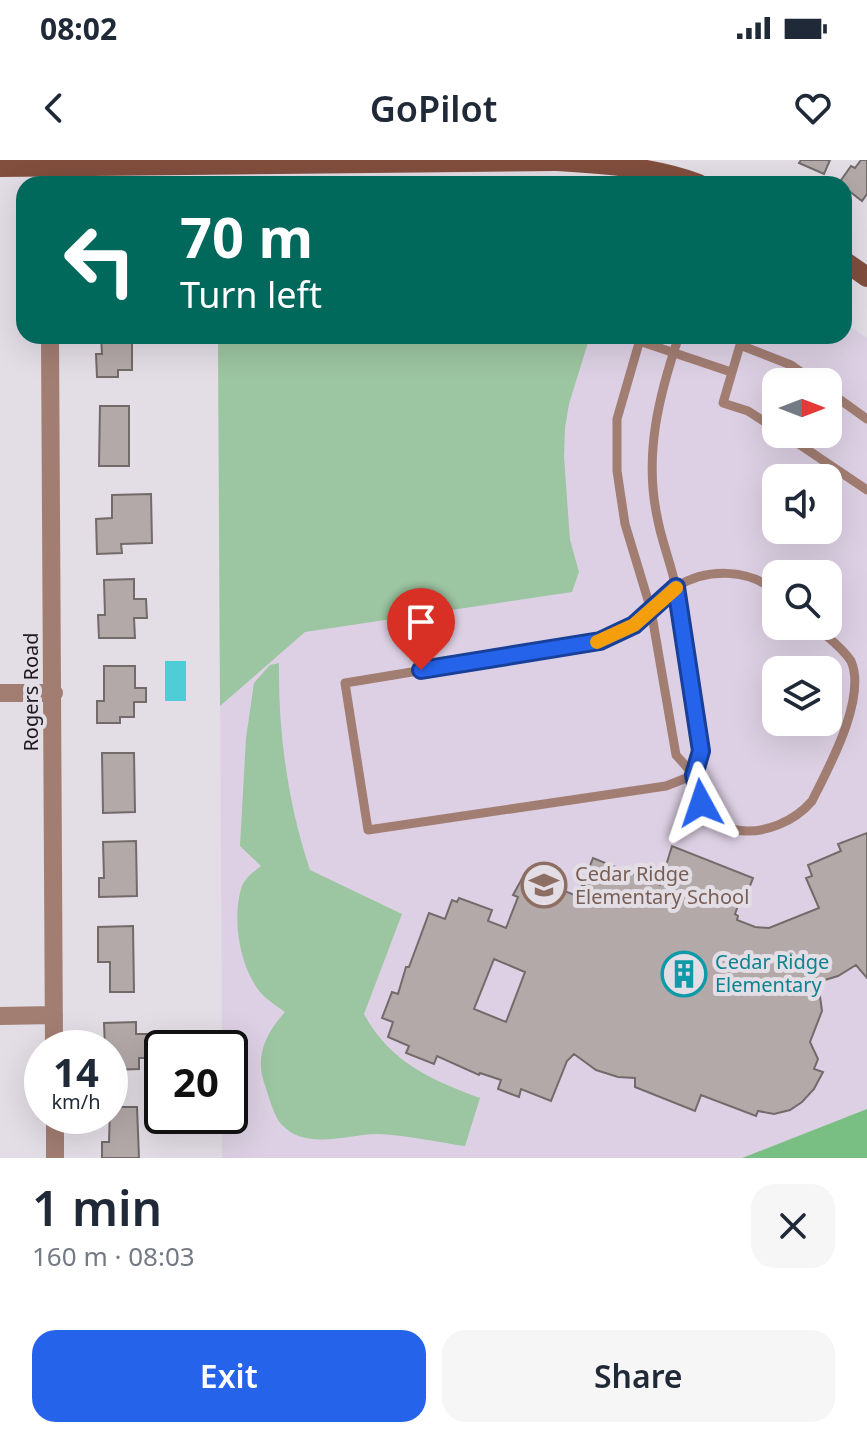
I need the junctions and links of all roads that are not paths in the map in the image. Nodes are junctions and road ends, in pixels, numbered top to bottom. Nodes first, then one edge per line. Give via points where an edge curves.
1 (0, 167) edge
2 (48, 170) edge
3 (669, 176) edge
4 (50, 344) edge
5 (639, 344) edge
6 (651, 344) edge
7 (676, 344) edge
8 (673, 354) junction
9 (795, 368) edge
10 (731, 372) junction
11 (842, 401) edge
12 (867, 419) edge
13 (762, 420) edge
14 (805, 448) edge
15 (867, 490) edge
16 (762, 582) edge
17 (676, 587) junction
18 (651, 610) junction
19 (830, 640) edge
20 (0, 693) edge
21 (54, 693) junction
22 (863, 705) edge
23 (694, 775) junction
24 (54, 1015) junction
25 (0, 1016) edge
26 (54, 1030) edge
27 (55, 1134) edge
28 (55, 1158) edge

1 - 2 street
2 - 3 street via 556,161
4 - 21 street, Rogers Road
5 - 18 lane via 617,419 617,471 625,524
6 - 8 lane
7 - 8 lane
8 - 10 lane
8 - 17 lane via 654,431 651,472
9 - 10 lane via 740,345
10 - 13 lane via 723,403
11 - 12 lane
14 - 15 lane
16 - 17 lane via 732,573
17 - 18 lane
17 - 23 lane via 701,751
18 - 23 lane via 676,755
18 - 23 lane via 600,641 345,683 368,830 666,786
19 - 22 lane via 853,662
20 - 21 street
21 - 24 street, Rogers Road
22 - 23 lane via 812,801 774,829 741,831 710,817
24 - 25 street
24 - 26 street, Rogers Road
27 - 28 street

